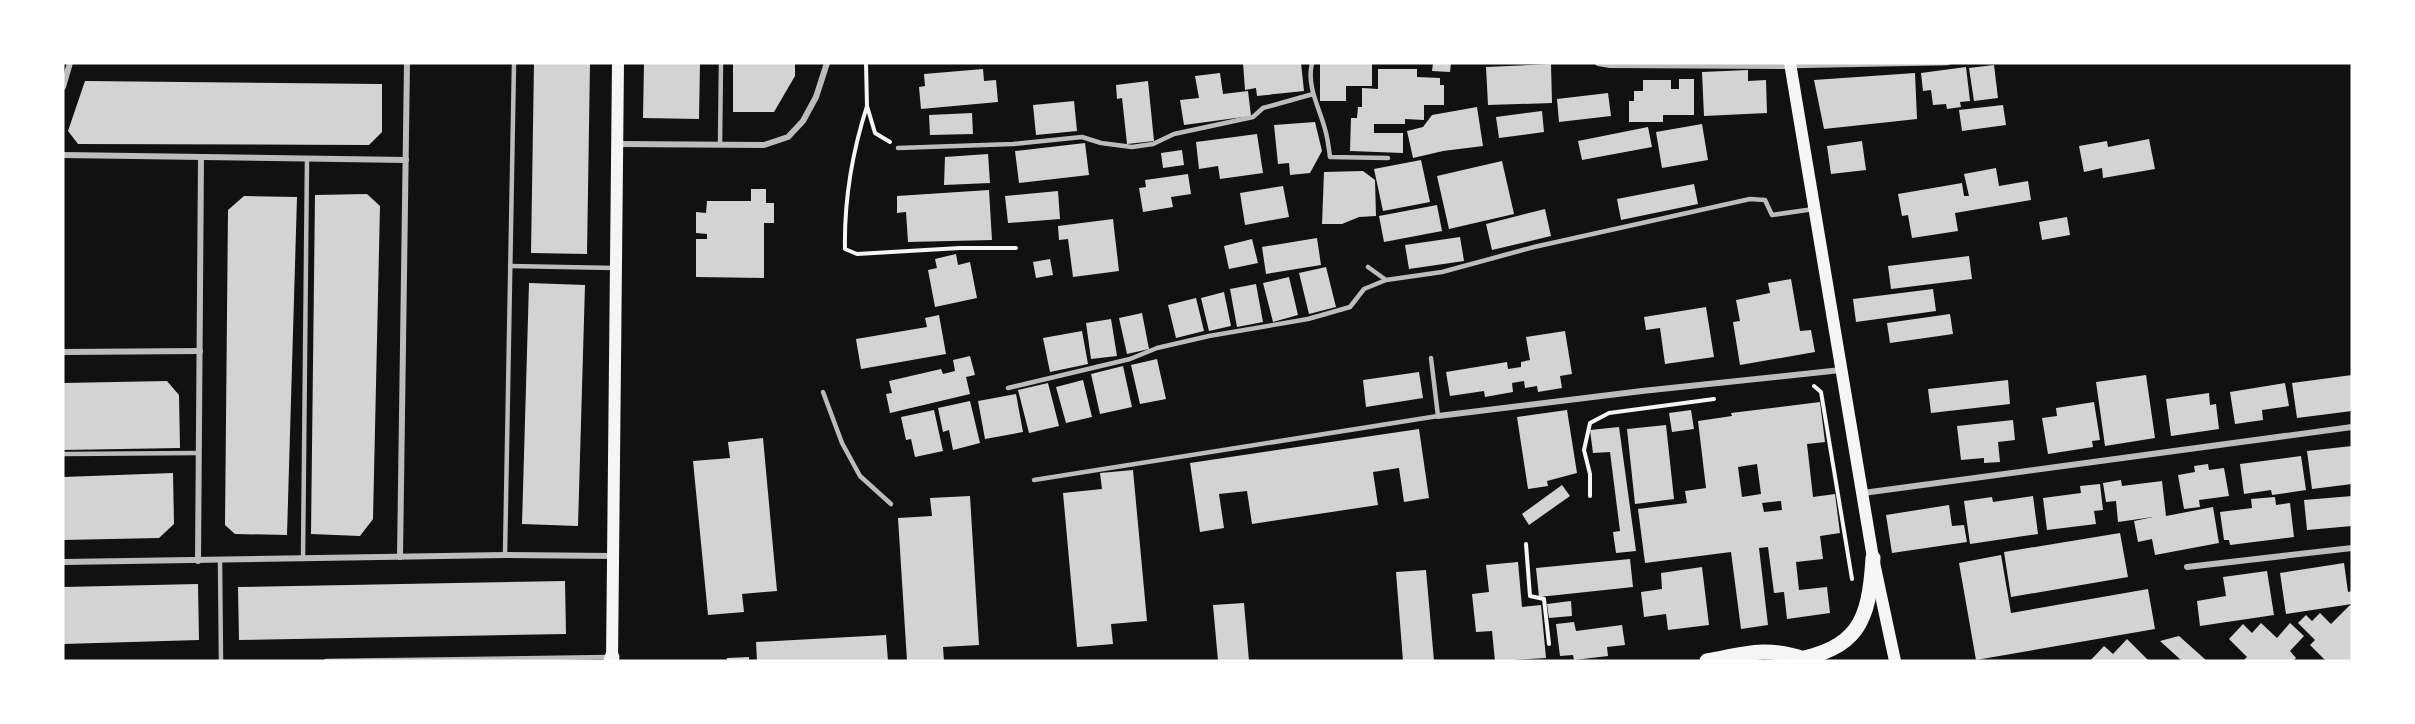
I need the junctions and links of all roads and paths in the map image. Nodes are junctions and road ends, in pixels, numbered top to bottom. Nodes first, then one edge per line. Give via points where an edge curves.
1 (70, 63) edge
2 (407, 63) edge
3 (514, 63) edge
4 (618, 63) edge
5 (721, 63) edge
6 (826, 63) edge
7 (866, 63) edge
8 (1312, 63) edge
9 (1598, 63) edge
10 (1948, 63) edge
11 (1790, 64) edge
12 (63, 87) edge
13 (1313, 94) junction
14 (867, 106) junction
15 (617, 144) junction
16 (720, 144) junction
17 (898, 148) joint
18 (63, 155) edge
19 (201, 157) junction
20 (1388, 158) dead end
21 (307, 159) junction
22 (406, 160) junction
23 (1814, 208) junction
24 (1016, 248) dead end
25 (510, 266) junction
26 (1368, 267) dead end
27 (615, 268) junction
28 (1386, 280) junction
29 (200, 351) junction
30 (63, 352) edge
31 (1431, 358) dead end
32 (1841, 370) junction
33 (1803, 387) dead end
34 (1008, 388) dead end
35 (823, 392) dead end
36 (1723, 398) dead end
37 (1438, 416) junction
38 (2352, 427) edge
39 (199, 453) junction
40 (63, 454) edge
41 (1034, 480) dead end
42 (1862, 493) junction
43 (1590, 496) dead end
44 (891, 504) dead end
45 (1526, 544) dead end
46 (2352, 548) edge
47 (505, 555) junction
48 (613, 556) junction
49 (400, 557) junction
50 (1873, 558) junction
51 (303, 559) junction
52 (220, 560) junction
53 (198, 561) junction
54 (63, 562) edge
55 (2187, 567) dead end
56 (1853, 582) dead end
57 (1550, 644) dead end
58 (612, 660) edge
59 (1802, 660) edge
60 (221, 661) edge
61 (326, 661) edge
62 (1707, 661) edge
63 (1895, 661) edge

1 - 12 street
2 - 22 street
3 - 25 lane
4 - 15 main road
5 - 16 lane
6 - 16 street via 816,97 803,121 788,137 764,144
7 - 14 path
8 - 13 lane
9 - 11 street
10 - 11 lane
11 - 23 main road
13 - 17 lane via 1263,108 1253,117 1132,147 1082,137
13 - 20 lane via 1330,157
14 - 17 path via 875,133
14 - 24 path via 855,144 844,213 845,249 857,254
15 - 16 street
15 - 27 main road
18 - 19 street
19 - 21 street
19 - 29 street
21 - 22 street
21 - 51 lane
22 - 49 street
23 - 28 lane via 1772,216 1765,200 1750,199 1534,247 1442,272
23 - 32 main road
25 - 27 lane
25 - 47 lane
26 - 28 lane
27 - 48 main road
28 - 34 lane via 1364,289 1350,307 1308,319 1157,348 1130,359
29 - 30 street
29 - 39 street
31 - 37 lane
32 - 37 street
32 - 42 main road
33 - 56 path via 1814,386 1821,392
35 - 44 lane via 842,443 860,476
36 - 43 path via 1609,413 1590,423 1584,450
37 - 41 lane
38 - 42 street
39 - 40 lane
39 - 53 street
42 - 50 main road
45 - 57 path via 1530,597 1544,599
46 - 55 street
47 - 48 street
47 - 49 street
48 - 58 main road
49 - 51 street
50 - 59 main road via 1866,609 1851,637 1837,647
50 - 63 main road
51 - 52 street
52 - 53 street
52 - 60 lane
53 - 54 street
58 - 61 lane
59 - 62 main road via 1778,651

